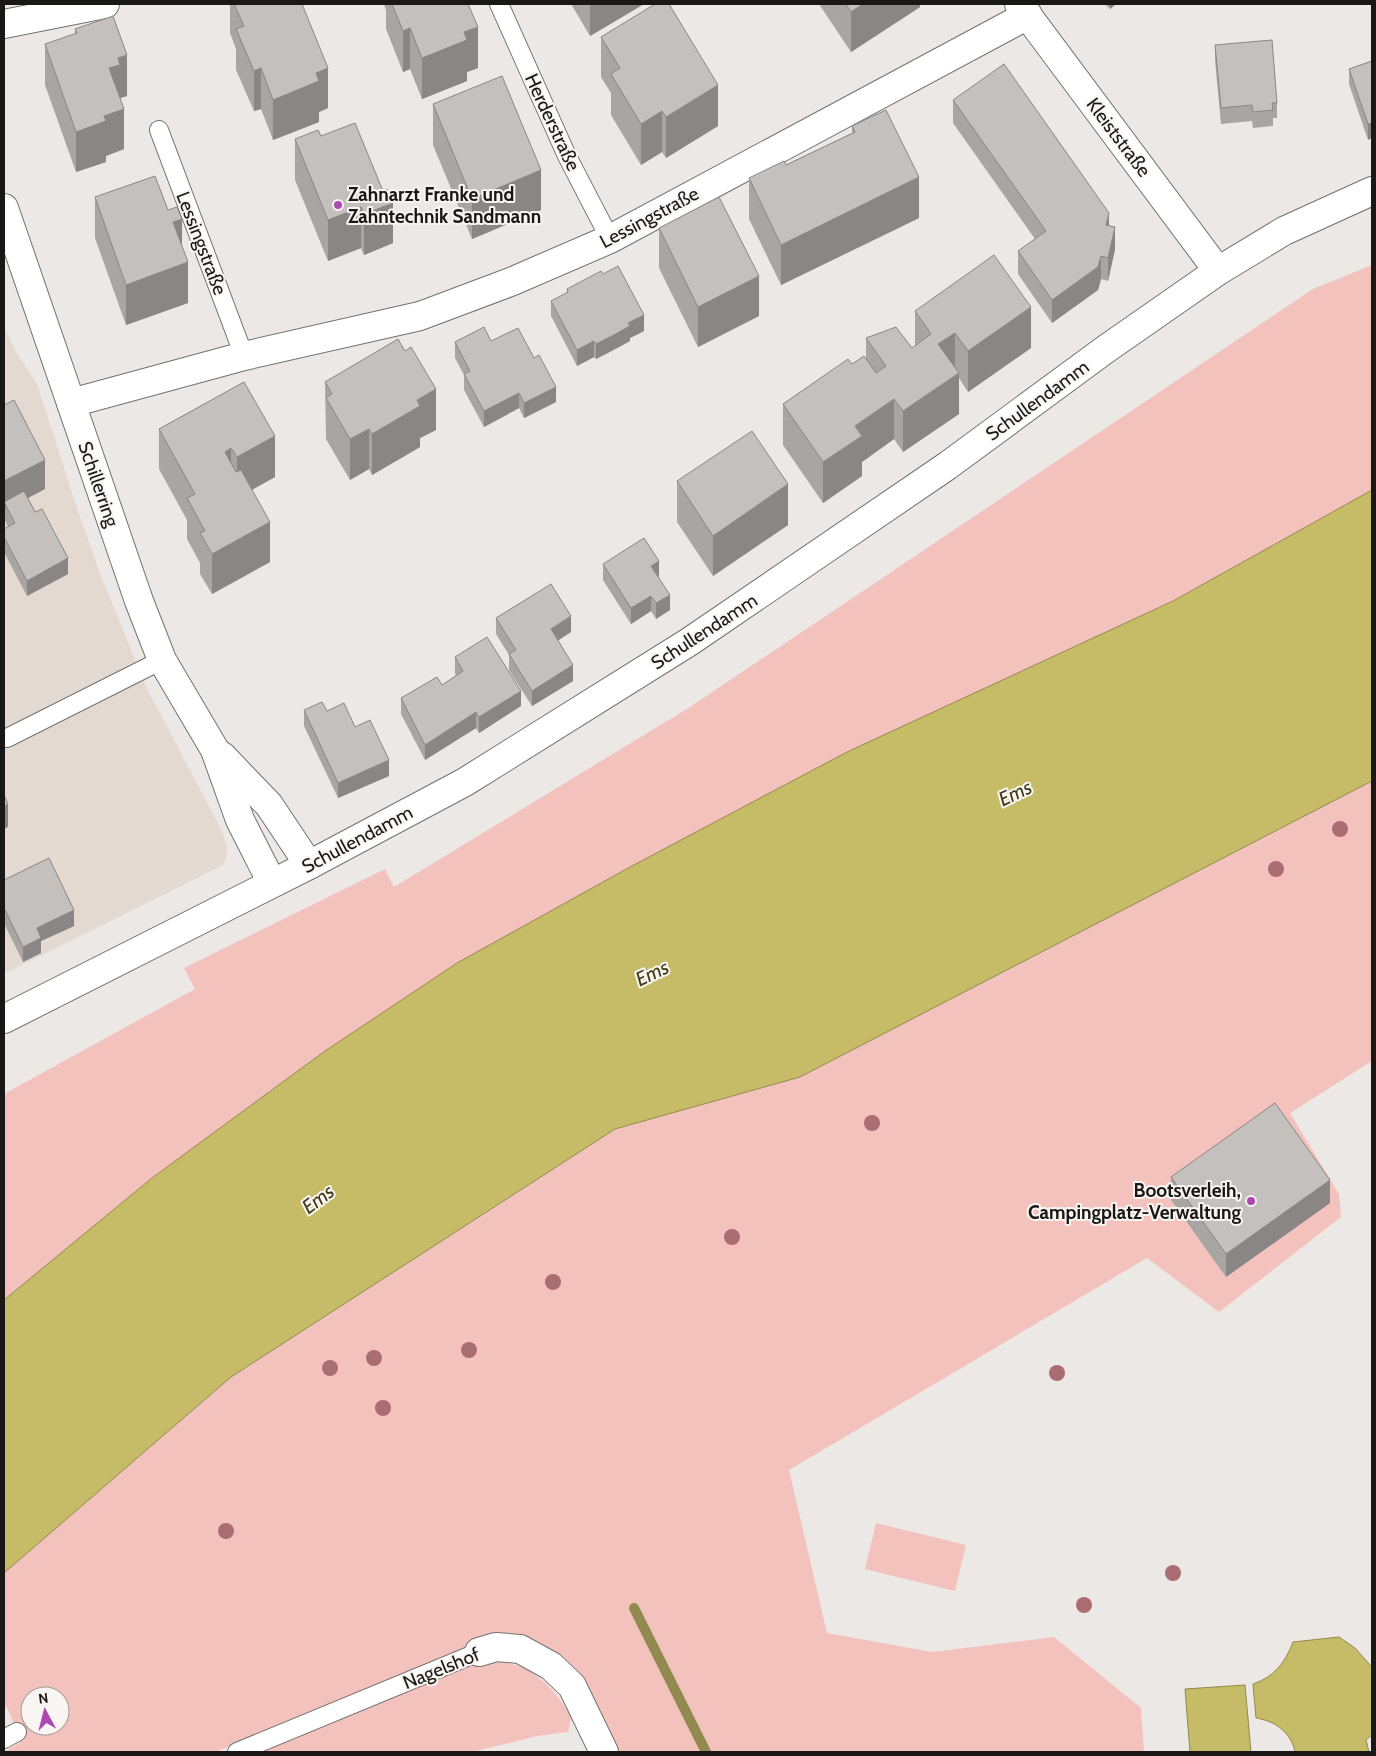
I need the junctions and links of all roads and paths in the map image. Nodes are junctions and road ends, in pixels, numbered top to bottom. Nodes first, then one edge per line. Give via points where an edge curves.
1 (105, 4) edge
2 (498, 4) edge
3 (1023, 9) edge
4 (4, 24) edge
5 (159, 130) dead end
6 (1372, 191) edge
7 (4, 208) edge
8 (610, 239) junction
9 (1218, 271) junction
10 (244, 356) junction
11 (71, 403) junction
12 (162, 660) junction
13 (7, 738) dead end
14 (215, 750) junction
15 (309, 865) junction
16 (272, 883) junction
17 (4, 1019) edge
18 (479, 1652) joint
19 (238, 1752) edge
20 (604, 1752) edge

1 - 4 street
2 - 8 lane, Herderstraße via 567,156
3 - 8 street, Lessingstraße
3 - 9 street, Kleiststraße
5 - 10 lane, Lessingstraße
6 - 9 street, Schullendamm via 1284,231
7 - 11 street, Schillerring
8 - 10 street, Lessingstraße via 420,316
9 - 15 street, Schullendamm via 947,466 689,642 465,782
10 - 11 street, Lessingstraße
11 - 12 street, Schillerring via 138,601
12 - 13 lane
12 - 14 street, Schillerring
14 - 15 street, Schillerring via 269,804
14 - 16 street, Schillerring via 240,820
15 - 16 street, Schullendamm
16 - 17 street, Schullendamm
18 - 19 lane, Nagelshof
18 - 20 street, Nagelshof via 496,1647 520,1649 551,1666 572,1686

